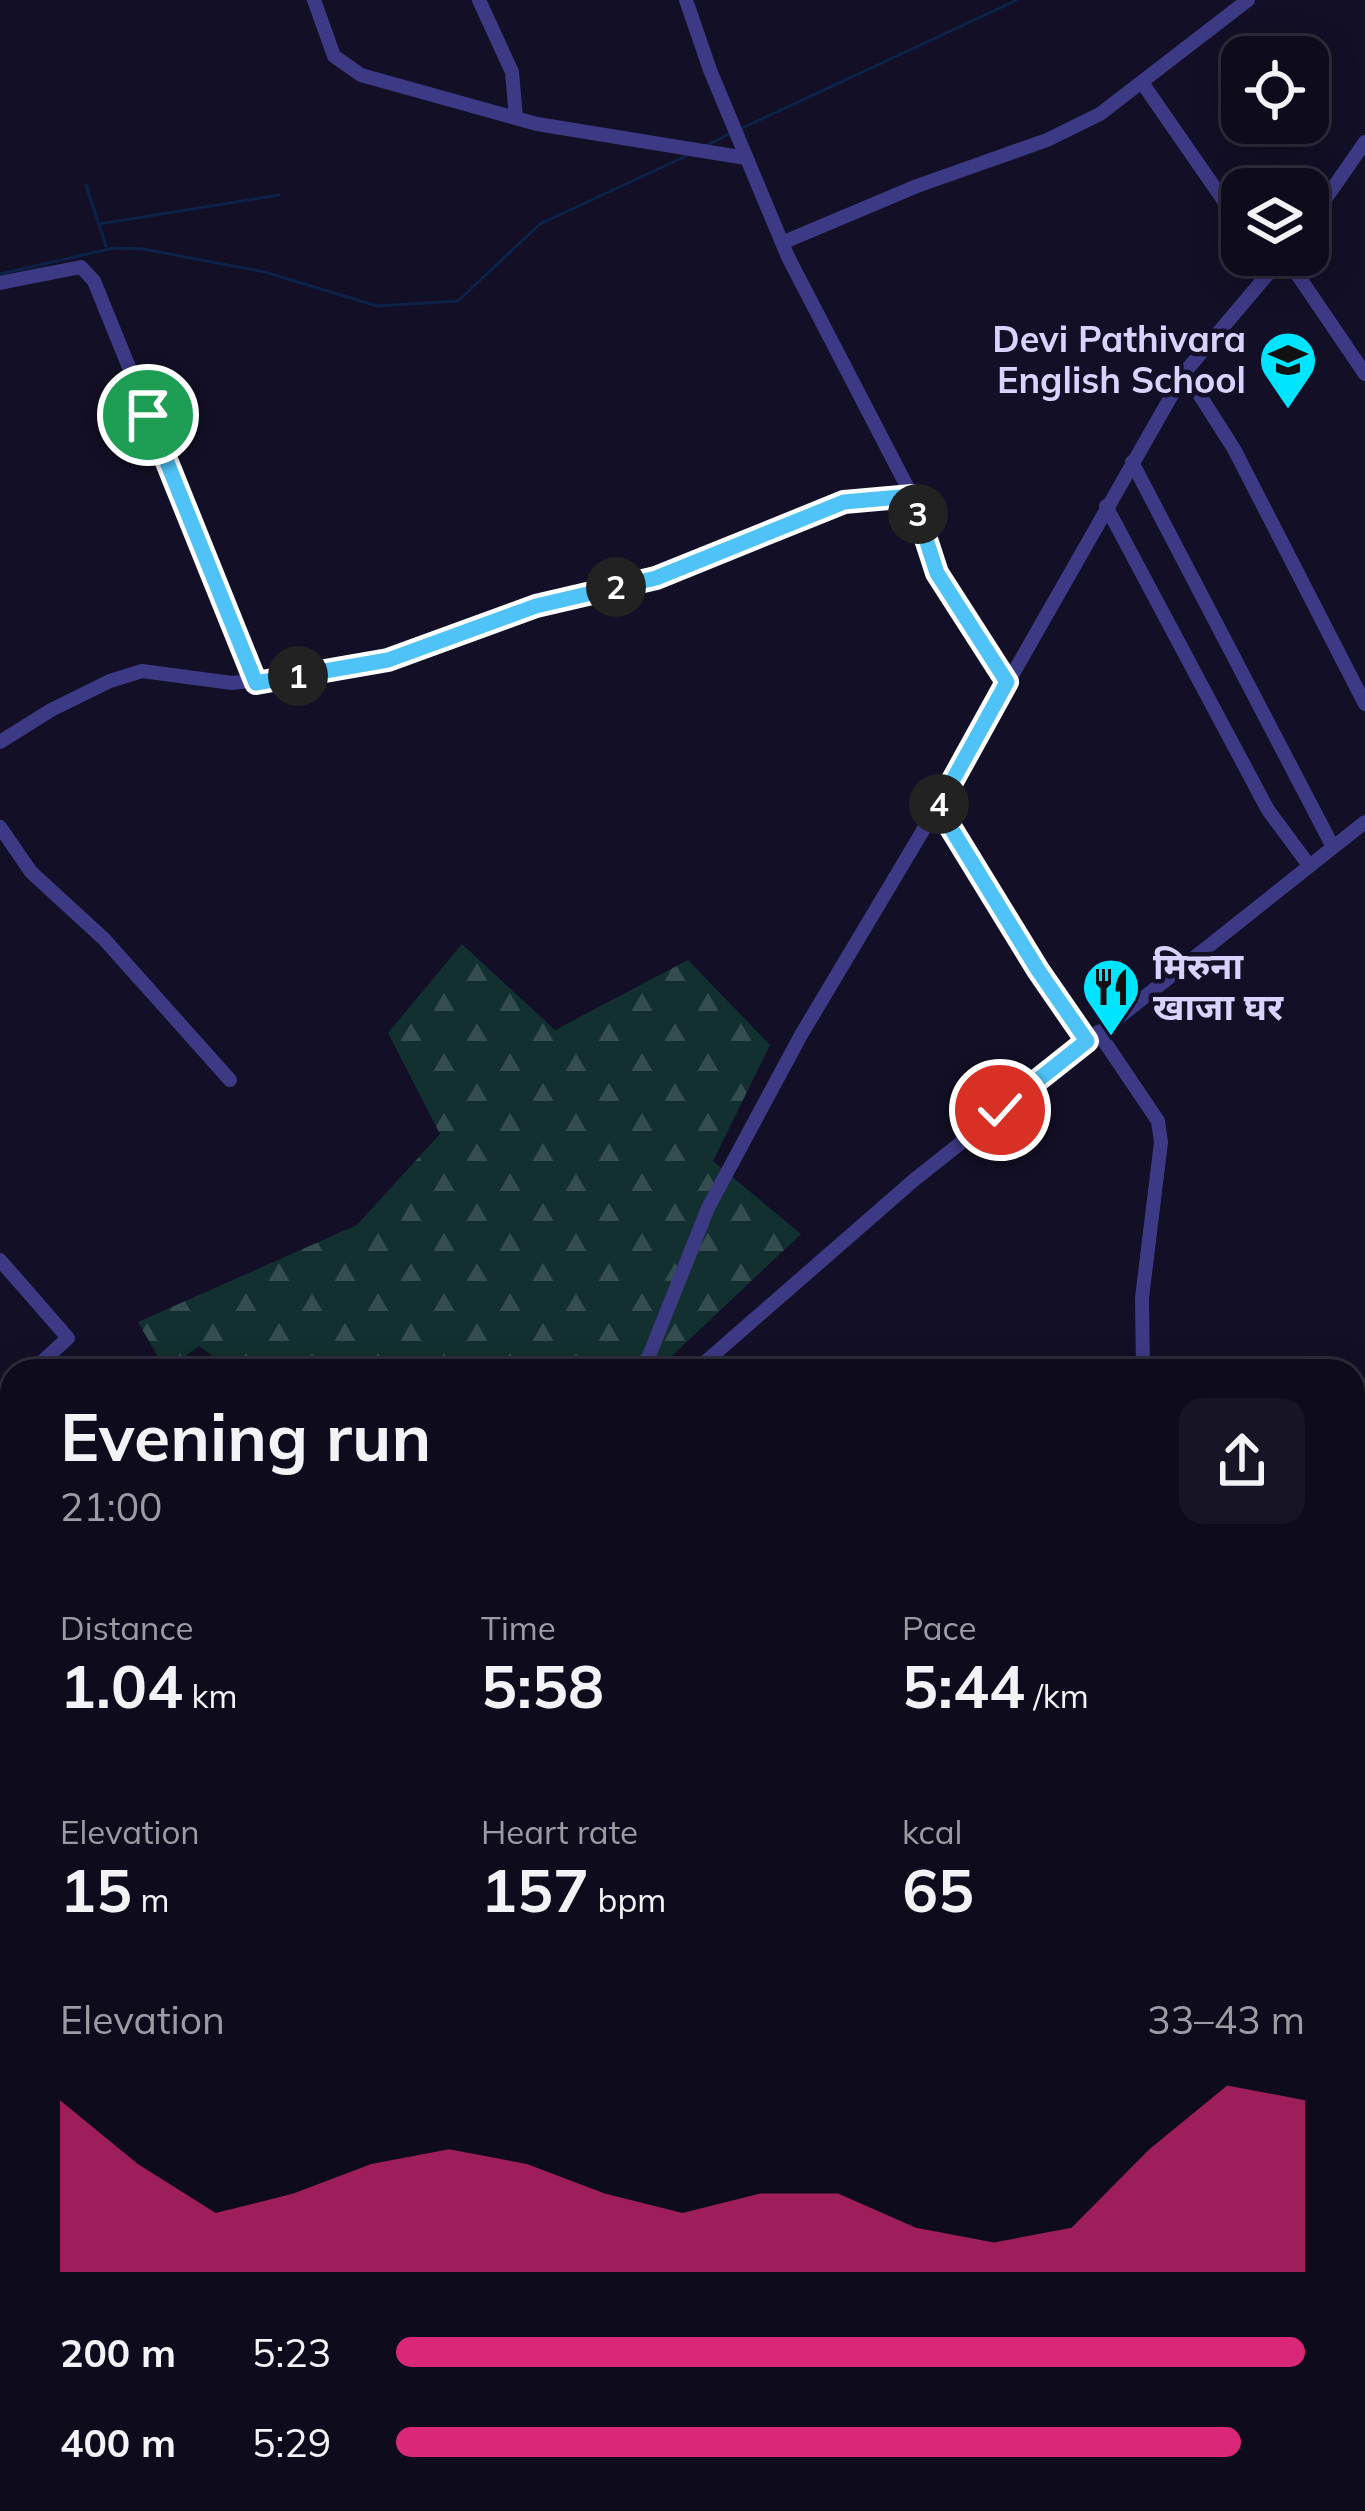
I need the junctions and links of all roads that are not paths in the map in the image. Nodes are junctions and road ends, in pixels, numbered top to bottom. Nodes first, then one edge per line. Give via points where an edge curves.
1 (314, 0) edge
2 (479, 0) edge
3 (686, 0) edge
4 (1248, 0) edge
5 (1143, 84) junction
6 (516, 118) junction
7 (1365, 142) edge
8 (746, 158) junction
9 (1329, 194) edge
10 (1221, 197) edge
11 (784, 242) junction
12 (1263, 276) edge
13 (1298, 276) edge
14 (0, 283) edge
15 (1185, 372) junction
16 (1365, 374) edge
17 (1132, 462) junction
18 (912, 496) junction
19 (1106, 506) junction
20 (1007, 682) junction
21 (256, 683) junction
22 (1365, 704) edge
23 (0, 742) edge
24 (938, 807) junction
25 (1365, 822) edge
26 (0, 827) edge
27 (1333, 847) junction
28 (1308, 864) junction
29 (1092, 1036) junction
30 (230, 1080) dead end
31 (0, 1260) edge
32 (45, 1359) edge
33 (647, 1359) edge
34 (709, 1359) edge
35 (1143, 1359) edge

1 - 6 street via 334,56 361,75
2 - 6 street via 512,73
3 - 8 street
4 - 5 street
5 - 10 street
5 - 11 street via 1047,140
6 - 8 street
7 - 9 street
8 - 11 street
11 - 18 street
12 - 15 street
13 - 16 street
14 - 21 street via 81,267 94,281
15 - 17 street
15 - 22 street via 1234,449
17 - 19 street
17 - 27 street
18 - 20 street via 937,573
18 - 21 street via 844,502 656,578 536,606 388,660
19 - 20 street
19 - 28 street via 1268,810
20 - 24 street
21 - 23 street via 142,671
24 - 29 street via 1038,970
24 - 33 street via 708,1208
25 - 27 street
26 - 30 street via 31,872
27 - 28 street
28 - 29 street
29 - 34 street
29 - 35 street via 1157,1121 1161,1142
31 - 32 street via 68,1338

